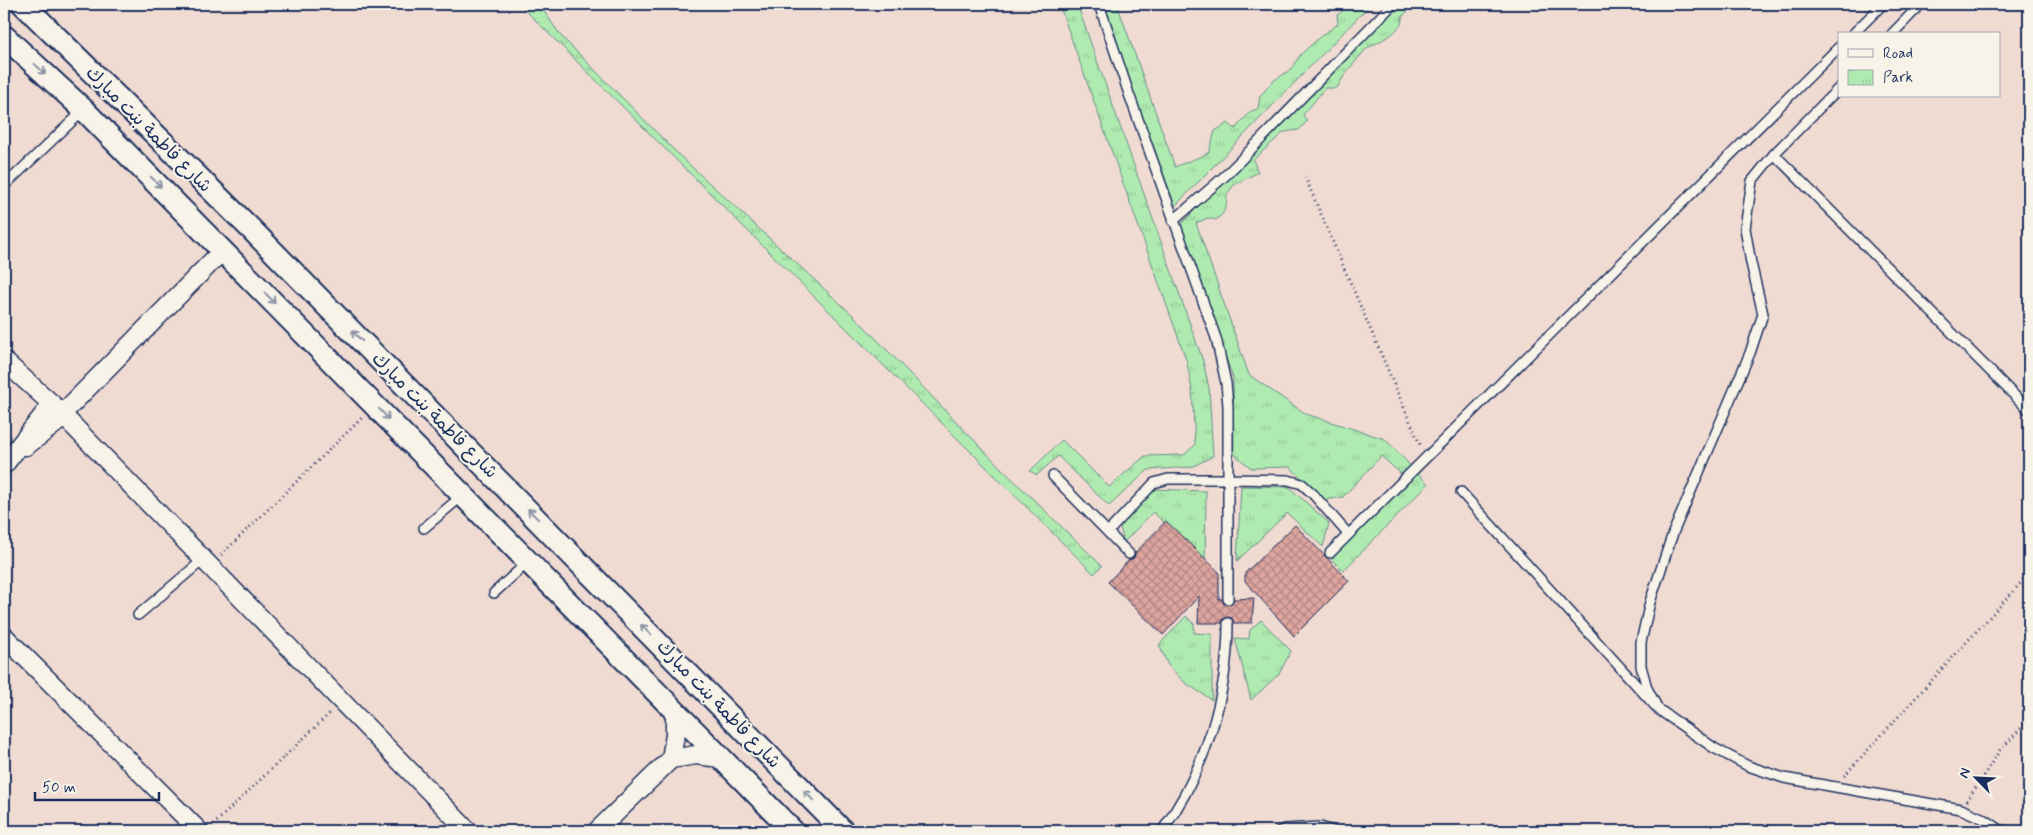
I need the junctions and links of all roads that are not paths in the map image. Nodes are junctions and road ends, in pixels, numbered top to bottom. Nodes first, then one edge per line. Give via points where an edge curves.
1 (23, 4) edge
2 (1099, 4) edge
3 (1393, 4) edge
4 (1883, 4) edge
5 (1921, 4) edge
6 (1855, 32) edge
7 (1894, 32) edge
8 (4, 36) edge
9 (1838, 48) edge
10 (1838, 89) edge
11 (84, 110) junction
12 (1774, 154) junction
13 (4, 186) edge
14 (1173, 221) junction
15 (223, 250) junction
16 (4, 360) edge
17 (2029, 410) edge
18 (59, 412) junction
19 (9, 459) edge
20 (1053, 476) dead end
21 (1229, 479) junction
22 (1461, 492) dead end
23 (463, 495) junction
24 (424, 528) dead end
25 (1108, 532) junction
26 (1348, 534) junction
27 (1330, 553) dead end
28 (1129, 554) dead end
29 (204, 559) junction
30 (529, 562) junction
31 (494, 593) dead end
32 (1228, 599) dead end
33 (138, 615) dead end
34 (1228, 623) dead end
35 (4, 636) edge
36 (1658, 709) junction
37 (675, 711) junction
38 (721, 758) junction
39 (671, 759) junction
40 (200, 831) edge
41 (468, 831) edge
42 (597, 831) edge
43 (793, 831) edge
44 (843, 831) edge
45 (1162, 831) edge
46 (1280, 831) edge
47 (1333, 831) edge
48 (2002, 831) edge

44 -> 1 street, شارع فاطمة بنت مبارك via 252,230
2 - 14 lane
3 - 14 lane via 1226,175
4 - 6 lane
5 - 7 lane
8 -> 11 street, شارع فاطمة بنت مبارك
9 - 26 lane
10 - 12 lane
11 - 13 lane
11 -> 15 street, شارع فاطمة بنت مبارك
12 - 17 lane
12 - 36 lane via 1752,181 1745,228 1763,314 1750,353 1673,533 1645,622 1641,666 1647,688
14 - 21 lane via 1222,360 1228,406
15 - 18 street
15 -> 23 street, شارع فاطمة بنت مبارك
16 - 18 street
18 - 19 street
18 - 29 street
20 - 25 lane
21 - 25 lane via 1168,478 1154,483
21 - 26 lane via 1288,480 1302,484
21 - 32 lane
22 - 36 lane
23 - 24 lane
23 - 30 street, شارع فاطمة بنت مبارك
25 - 28 lane
26 - 27 lane
29 - 33 lane
29 - 41 street
30 - 31 lane
30 - 37 street, شارع فاطمة بنت مبارك
34 - 45 lane via 1225,670 1214,723 1192,780
35 - 40 street
36 - 48 lane via 1714,748 1748,766 1784,778 1962,810
37 - 38 street, شارع فاطمة بنت مبارك
37 - 39 street
38 - 39 street via 696,754
38 - 43 street, شارع فاطمة بنت مبارك
39 - 42 street
46 - 47 lane via 1320,827

